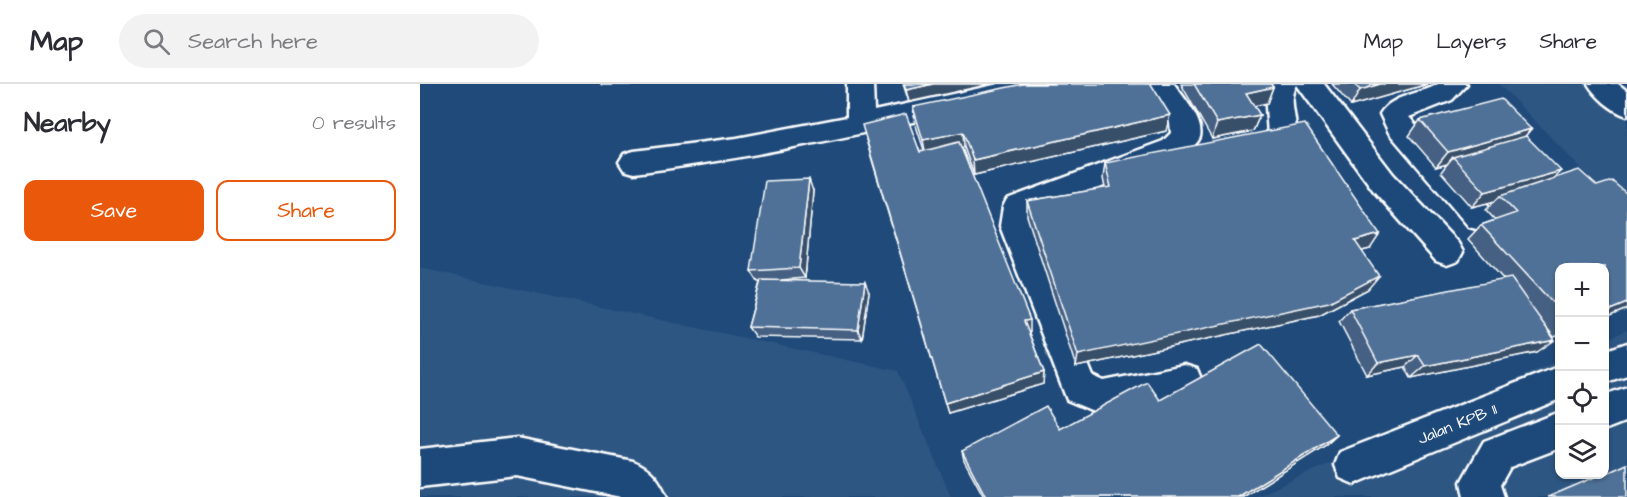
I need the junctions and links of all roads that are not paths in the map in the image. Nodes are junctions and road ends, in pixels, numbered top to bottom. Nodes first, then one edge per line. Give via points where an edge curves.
1 (860, 84) edge
2 (1040, 84) edge
3 (1161, 84) edge
4 (1284, 84) edge
5 (1310, 84) edge
6 (1454, 84) edge
7 (1601, 84) edge
8 (1627, 106) edge
9 (861, 124) junction
10 (1282, 135) edge
11 (634, 162) dead end
12 (1480, 218) dead end
13 (1447, 252) dead end
14 (1627, 359) edge
15 (1609, 366) edge
16 (1184, 381) dead end
17 (1555, 384) edge
18 (1627, 404) edge
19 (1609, 411) edge
20 (1555, 432) edge
21 (1354, 465) dead end
22 (420, 468) edge
23 (647, 497) edge
24 (1484, 497) edge

1 - 9 street
2 - 9 street
3 - 16 street via 1184,122 1186,136 1173,148 1018,207 1016,226 1080,388 1103,398
4 - 10 street via 1278,93
5 - 13 street via 1383,182
6 - 12 street via 1447,92 1403,107 1394,114 1399,126
7 - 8 street
9 - 11 street via 699,156
14 - 15 street
17 - 21 street, Jalan KPB 11
18 - 19 street
20 - 24 street via 1497,454 1480,482
22 - 23 street via 517,458 633,480

